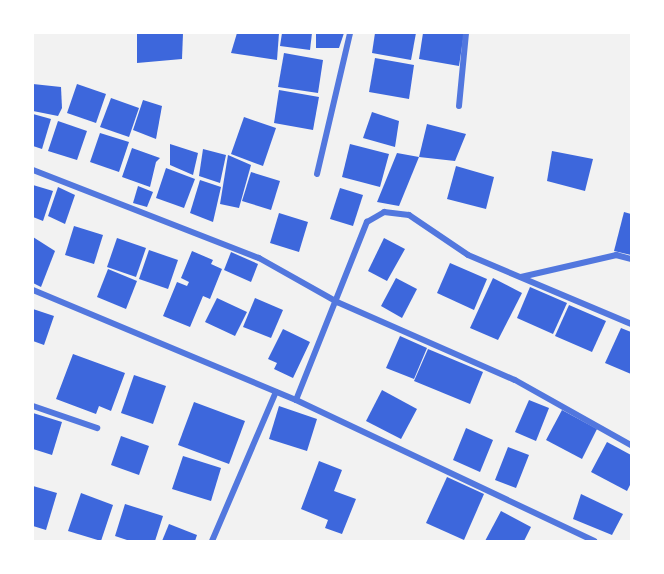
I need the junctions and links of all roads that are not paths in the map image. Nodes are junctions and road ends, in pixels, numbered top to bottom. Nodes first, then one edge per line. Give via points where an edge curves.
1 (350, 33) edge
2 (466, 33) edge
3 (459, 106) dead end
4 (33, 170) edge
5 (317, 174) dead end
6 (631, 260) edge
7 (521, 277) junction
8 (33, 290) edge
9 (337, 302) junction
10 (631, 324) edge
11 (276, 392) junction
12 (296, 400) junction
13 (33, 406) edge
14 (97, 428) dead end
15 (631, 444) edge
16 (212, 541) edge
17 (594, 541) edge

1 - 5 street
2 - 3 street
4 - 9 street via 259,258
6 - 7 street via 616,255
7 - 9 street via 468,255 409,215 384,212 367,222
7 - 10 street
8 - 11 street
9 - 12 street
9 - 15 street via 515,380
11 - 12 street
11 - 16 street
12 - 17 street
13 - 14 street

